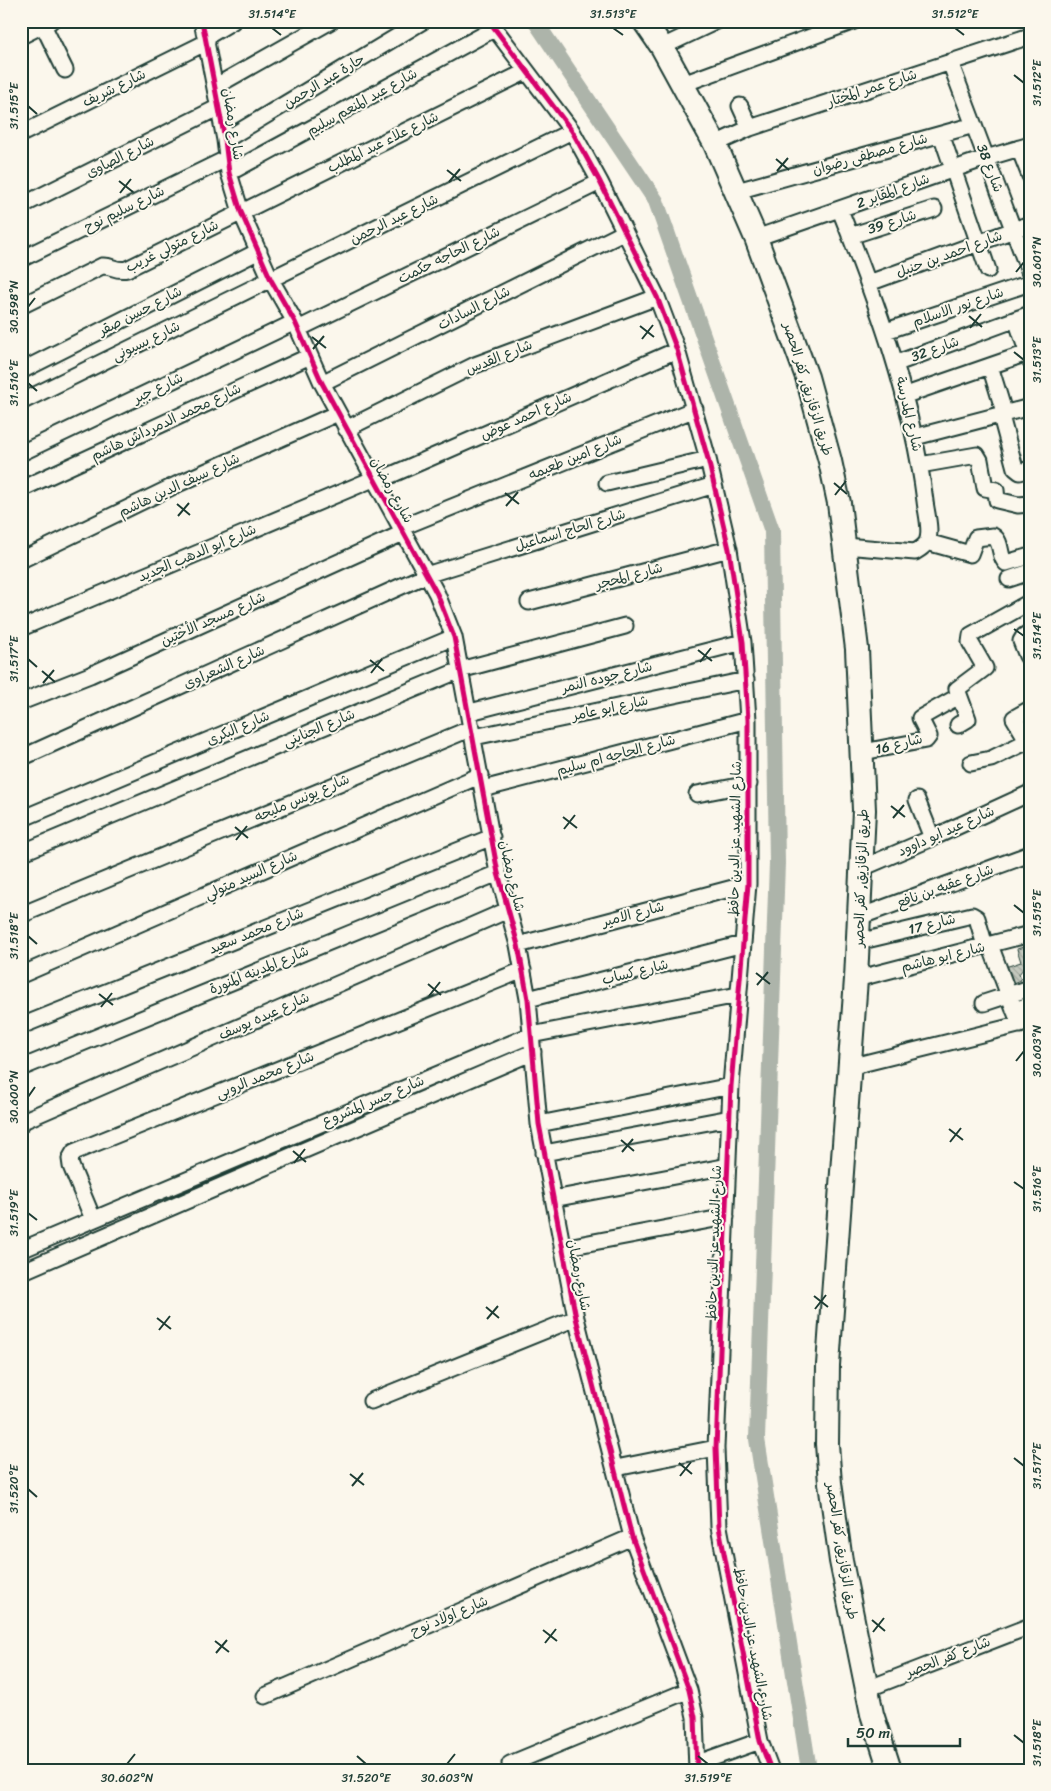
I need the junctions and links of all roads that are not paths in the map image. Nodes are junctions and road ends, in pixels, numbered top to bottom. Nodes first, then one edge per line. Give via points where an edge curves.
1 (202, 21) edge
2 (233, 21) edge
3 (331, 21) edge
4 (423, 21) edge
5 (644, 21) edge
6 (717, 21) edge
7 (854, 21) edge
8 (47, 23) edge
9 (491, 25) edge
10 (822, 27) edge
11 (21, 36) edge
12 (1030, 36) edge
13 (206, 39) junction
14 (662, 47) junction
15 (950, 62) junction
16 (65, 70) dead end
17 (525, 72) junction
18 (683, 84) junction
19 (216, 86) junction
20 (740, 106) dead end
21 (219, 107) junction
22 (974, 125) junction
23 (750, 128) junction
24 (572, 131) junction
25 (21, 134) edge
26 (941, 134) junction
27 (226, 140) junction
28 (714, 144) junction
29 (1025, 147) edge
30 (986, 158) junction
31 (228, 166) junction
32 (953, 169) junction
33 (1030, 176) edge
34 (600, 182) junction
35 (737, 191) junction
36 (21, 206) edge
37 (934, 209) dead end
38 (840, 210) junction
39 (241, 212) junction
40 (1030, 224) edge
41 (1013, 230) junction
42 (625, 232) junction
43 (850, 236) junction
44 (756, 238) junction
45 (979, 243) junction
46 (259, 251) junction
47 (21, 259) edge
48 (988, 270) dead end
49 (1030, 274) edge
50 (271, 280) junction
51 (868, 283) junction
52 (1030, 283) edge
53 (657, 297) junction
54 (21, 306) edge
55 (1023, 317) edge
56 (296, 326) junction
57 (886, 331) junction
58 (677, 350) junction
59 (1029, 355) edge
60 (310, 356) junction
61 (897, 363) junction
62 (990, 366) junction
63 (21, 371) edge
64 (322, 383) junction
65 (906, 395) junction
66 (21, 402) edge
67 (1030, 407) edge
68 (695, 409) junction
69 (338, 413) junction
70 (1003, 415) junction
71 (346, 429) junction
72 (916, 438) junction
73 (21, 453) edge
74 (708, 458) junction
75 (920, 466) junction
76 (1030, 469) edge
77 (374, 480) junction
78 (607, 483) dead end
79 (714, 485) junction
80 (21, 489) edge
81 (1030, 504) edge
82 (401, 531) junction
83 (927, 542) junction
84 (845, 546) junction
85 (729, 549) junction
86 (1030, 556) edge
87 (21, 560) edge
88 (1030, 572) edge
89 (426, 575) junction
90 (1009, 579) dead end
91 (529, 602) dead end
92 (1030, 602) edge
93 (625, 626) dead end
94 (21, 628) edge
95 (1030, 632) edge
96 (454, 637) junction
97 (743, 642) junction
98 (1027, 656) dead end
99 (460, 670) junction
100 (746, 680) junction
101 (958, 696) junction
102 (21, 702) edge
103 (1029, 706) edge
104 (748, 720) junction
105 (958, 725) dead end
106 (472, 726) junction
107 (1029, 743) edge
108 (863, 752) junction
109 (21, 758) edge
110 (971, 763) dead end
111 (482, 782) junction
112 (749, 784) junction
113 (1030, 793) edge
114 (697, 794) dead end
115 (917, 800) dead end
116 (21, 819) edge
117 (492, 837) junction
118 (932, 838) junction
119 (21, 853) edge
120 (1030, 854) edge
121 (862, 868) junction
122 (498, 873) junction
123 (748, 884) junction
124 (508, 910) junction
125 (21, 915) edge
126 (859, 917) junction
127 (1030, 934) edge
128 (858, 942) junction
129 (743, 944) junction
130 (518, 945) junction
131 (988, 946) junction
132 (523, 970) junction
133 (21, 975) edge
134 (856, 980) junction
135 (1030, 988) edge
136 (738, 994) junction
137 (1008, 995) junction
138 (528, 999) junction
139 (984, 1003) dead end
140 (1030, 1005) edge
141 (1014, 1010) junction
142 (1025, 1024) edge
143 (21, 1026) edge
144 (531, 1035) junction
145 (533, 1052) junction
146 (849, 1067) junction
147 (21, 1068) edge
148 (731, 1086) junction
149 (730, 1118) junction
150 (21, 1124) edge
151 (539, 1124) junction
152 (544, 1152) junction
153 (728, 1166) junction
154 (553, 1199) junction
155 (726, 1217) junction
156 (93, 1219) junction
157 (562, 1248) junction
158 (21, 1250) edge
159 (21, 1272) edge
160 (576, 1318) junction
161 (371, 1401) dead end
162 (716, 1448) junction
163 (616, 1468) junction
164 (632, 1537) junction
165 (1030, 1626) edge
166 (867, 1689) junction
167 (689, 1690) junction
168 (265, 1696) dead end
169 (760, 1741) junction
170 (510, 1764) dead end
171 (698, 1766) edge
172 (771, 1770) edge
173 (890, 1770) edge

1 - 13 street, شارع رمضان
2 - 13 street, شارع شريف
3 - 19 street
4 - 27 street, حارة عبد الرحمن
5 - 14 main road, طريق الزقازيق, كفر الحصر
6 - 14 street
7 - 10 street
8 - 11 street
8 - 16 street
9 - 17 street, شارع الشهيد عز الدين حافظ
9 - 31 street, شارع عبد المنعم سليم
10 - 18 street
12 - 15 street, شارع عمر المختار
13 - 19 street, شارع رمضان
13 - 25 street, شارع شريف
14 - 18 main road, طريق الزقازيق, كفر الحصر
15 - 22 street, شارع 38
15 - 23 street, شارع عمر المختار
17 - 24 street, شارع الشهيد عز الدين حافظ
17 - 39 street, شارع علاء عبد المطلب
18 - 28 main road, طريق الزقازيق, كفر الحصر
19 - 21 street, شارع رمضان
20 - 23 street
21 - 27 street, شارع رمضان
21 - 36 street, شارع الصاوى
22 - 26 street, شارع مصطفى رضوان
22 - 30 street, شارع 38
23 - 28 street, شارع عمر المختار
24 - 34 street, شارع الشهيد عز الدين حافظ
24 - 50 street, شارع عبد الرحمن
26 - 32 street
26 - 35 street, شارع مصطفى رضوان
27 - 31 street, شارع رمضان
28 - 35 main road, طريق الزقازيق, كفر الحصر
29 - 30 street, شارع المقابر 2
29 - 33 street
30 - 32 street, شارع المقابر 2
30 - 41 street, شارع 38
31 - 39 street, شارع رمضان
31 - 47 street, شارع سليم نوح
32 - 38 street, شارع المقابر 2
32 - 45 street
34 - 42 street, شارع الشهيد عز الدين حافظ
34 - 56 street, شارع الحاجه حكمت
35 - 44 main road, طريق الزقازيق, كفر الحصر
37 - 43 street, شارع 39
38 - 43 street, شارع المدرسة
38 - 44 street, شارع المقابر 2
39 - 46 street, شارع رمضان
39 - 54 street, شارع متولي غريب via 127,269 117,271 102,266
40 - 41 street, شارع احمد بن حنبل
41 - 45 street, شارع احمد بن حنبل
41 - 49 street, شارع 38
42 - 53 street, شارع الشهيد عز الدين حافظ
42 - 64 street, شارع السادات
43 - 51 street, شارع المدرسة
44 - 84 main road, طريق الزقازيق, كفر الحصر via 820,419 836,486
45 - 48 street
45 - 51 street, شارع احمد بن حنبل
46 - 50 street, شارع رمضان
46 - 63 street, شارع حسن صقر
50 - 56 street, شارع رمضان
50 - 66 street, شارع بسيونى
51 - 57 street, شارع المدرسة
52 - 57 street, شارع نور الاسلام
53 - 58 street, شارع الشهيد عز الدين حافظ
53 - 71 street, شارع القدس via 480,363
55 - 59 street
55 - 61 street, شارع 32
56 - 60 street, شارع رمضان
56 - 73 street, شارع جبر
57 - 61 street, شارع المدرسة
58 - 68 street, شارع الشهيد عز الدين حافظ
58 - 77 street, شارع احمد عوض
59 - 62 street
60 - 64 street, شارع رمضان
60 - 80 street, شارع محمد الدمرداش هاشم
61 - 65 street, شارع المدرسة
62 - 65 street
62 - 70 street
64 - 69 street, شارع رمضان
65 - 72 street, شارع المدرسة
67 - 70 street
68 - 74 street, شارع الشهيد عز الدين حافظ
68 - 82 street, شارع امين طعيمه
69 - 71 street, شارع رمضان
69 - 87 street, شارع سيف الدين هاشم via 180,482
70 - 72 street
70 - 76 street via 1016,468 1020,472
71 - 77 street, شارع رمضان
72 - 75 street, شارع المدرسة
74 - 78 street
74 - 79 street, شارع الشهيد عز الدين حافظ
75 - 81 street via 977,455 985,488 996,490 997,500
75 - 83 street, شارع المدرسة via 929,534
77 - 82 street, شارع رمضان
77 - 94 street, شارع ابو الدهب الجديد
79 - 85 street, شارع الشهيد عز الدين حافظ
79 - 89 street, شارع الحاج اسماعيل
82 - 89 street, شارع رمضان
82 - 102 street, شارع مسجد الأختين via 90,675
83 - 84 street via 915,552
83 - 86 street via 970,554 976,538 993,536 999,541 1006,563
84 - 108 main road, طريق الزقازيق, كفر الحصر via 857,649
85 - 91 street, شارع المحجر
85 - 97 street, شارع الشهيد عز الدين حافظ
88 - 90 street
89 - 96 street, شارع رمضان
89 - 109 street, شارع الشعراوى
92 - 101 street via 973,632 970,642 985,668 958,687
93 - 99 street, شارع الجناينى
95 - 98 street via 1022,641
96 - 99 street, شارع رمضان
96 - 116 street, شارع البكرى
97 - 100 street, شارع الشهيد عز الدين حافظ
97 - 106 street, شارع جوده النمر
99 - 106 street, شارع رمضان
99 - 119 street, شارع الجناينى
100 - 104 street, شارع الشهيد عز الدين حافظ
100 - 106 street, شارع ابو عامر
101 - 105 street via 968,719
101 - 108 street, شارع 16 via 920,718 929,736 926,740
103 - 107 street via 1014,718
104 - 111 street, شارع الحاجه ام سليم
104 - 112 street, شارع الشهيد عز الدين حافظ
106 - 111 street, شارع رمضان
106 - 125 street, شارع يونس مليحه
107 - 110 street via 991,759
108 - 121 main road, طريق الزقازيق, كفر الحصر
111 - 117 street, شارع رمضان
111 - 133 street, شارع السيد متولي
112 - 114 street
112 - 123 street, شارع الشهيد عز الدين حافظ
113 - 118 street, شارع عيد ابو داوود
115 - 118 street
117 - 122 street, شارع رمضان
117 - 143 street, شارع محمد سعيد
118 - 121 street, شارع عيد ابو داوود
120 - 126 street, شارع عقبه بن نافع
121 - 126 main road, طريق الزقازيق, كفر الحصر
122 - 124 street, شارع رمضان
122 - 147 street, شارع المدينه المنورة
123 - 129 street, شارع الشهيد عز الدين حافظ
123 - 130 street, شارع الامير
124 - 130 street, شارع رمضان
124 - 150 street, شارع عبده يوسف
126 - 128 main road, طريق الزقازيق, كفر الحصر
127 - 131 street, شارع ابو هاشم
128 - 131 street, شارع 17 via 972,915 977,918
128 - 134 main road, طريق الزقازيق, كفر الحصر
129 - 136 street, شارع الشهيد عز الدين حافظ
129 - 138 street, شارع كساب
130 - 132 street, شارع رمضان
131 - 134 street, شارع ابو هاشم
131 - 137 street
132 - 138 street, شارع رمضان
132 - 156 street, شارع محمد الروبى via 74,1152 70,1158 71,1166
134 - 146 main road, طريق الزقازيق, كفر الحصر
135 - 137 street
136 - 144 street, شارع جسر المشروع
136 - 148 street, شارع الشهيد عز الدين حافظ
137 - 139 street
137 - 141 street
138 - 144 street, شارع رمضان
140 - 141 street
141 - 142 street
142 - 146 street
144 - 145 street, شارع رمضان
144 - 156 street, شارع جسر المشروع
145 - 151 street, شارع رمضان
145 - 159 street, شارع جسر المشروع
146 - 166 main road, طريق الزقازيق, كفر الحصر via 828,1365 827,1444 834,1522
148 - 149 street, شارع الشهيد عز الدين حافظ
148 - 151 street
149 - 152 street
149 - 153 street, شارع الشهيد عز الدين حافظ
151 - 152 street, شارع رمضان
152 - 154 street, شارع رمضان
153 - 154 street
153 - 155 street, شارع الشهيد عز الدين حافظ
154 - 157 street, شارع رمضان
155 - 157 street
155 - 162 street, شارع الشهيد عز الدين حافظ
156 - 158 street, شارع جسر المشروع
157 - 160 street, شارع رمضان
160 - 161 street
160 - 163 street, شارع رمضان
162 - 163 street
162 - 169 street, شارع الشهيد عز الدين حافظ via 719,1527
163 - 164 street, شارع رمضان
164 - 167 street, شارع رمضان
164 - 168 street, شارع اولاد نوح
165 - 166 street, شارع كفر الحصر
166 - 173 main road, طريق الزقازيق, كفر الحصر
167 - 170 street
167 - 171 street, شارع رمضان via 695,1717
169 - 171 street
169 - 172 street, شارع الشهيد عز الدين حافظ

